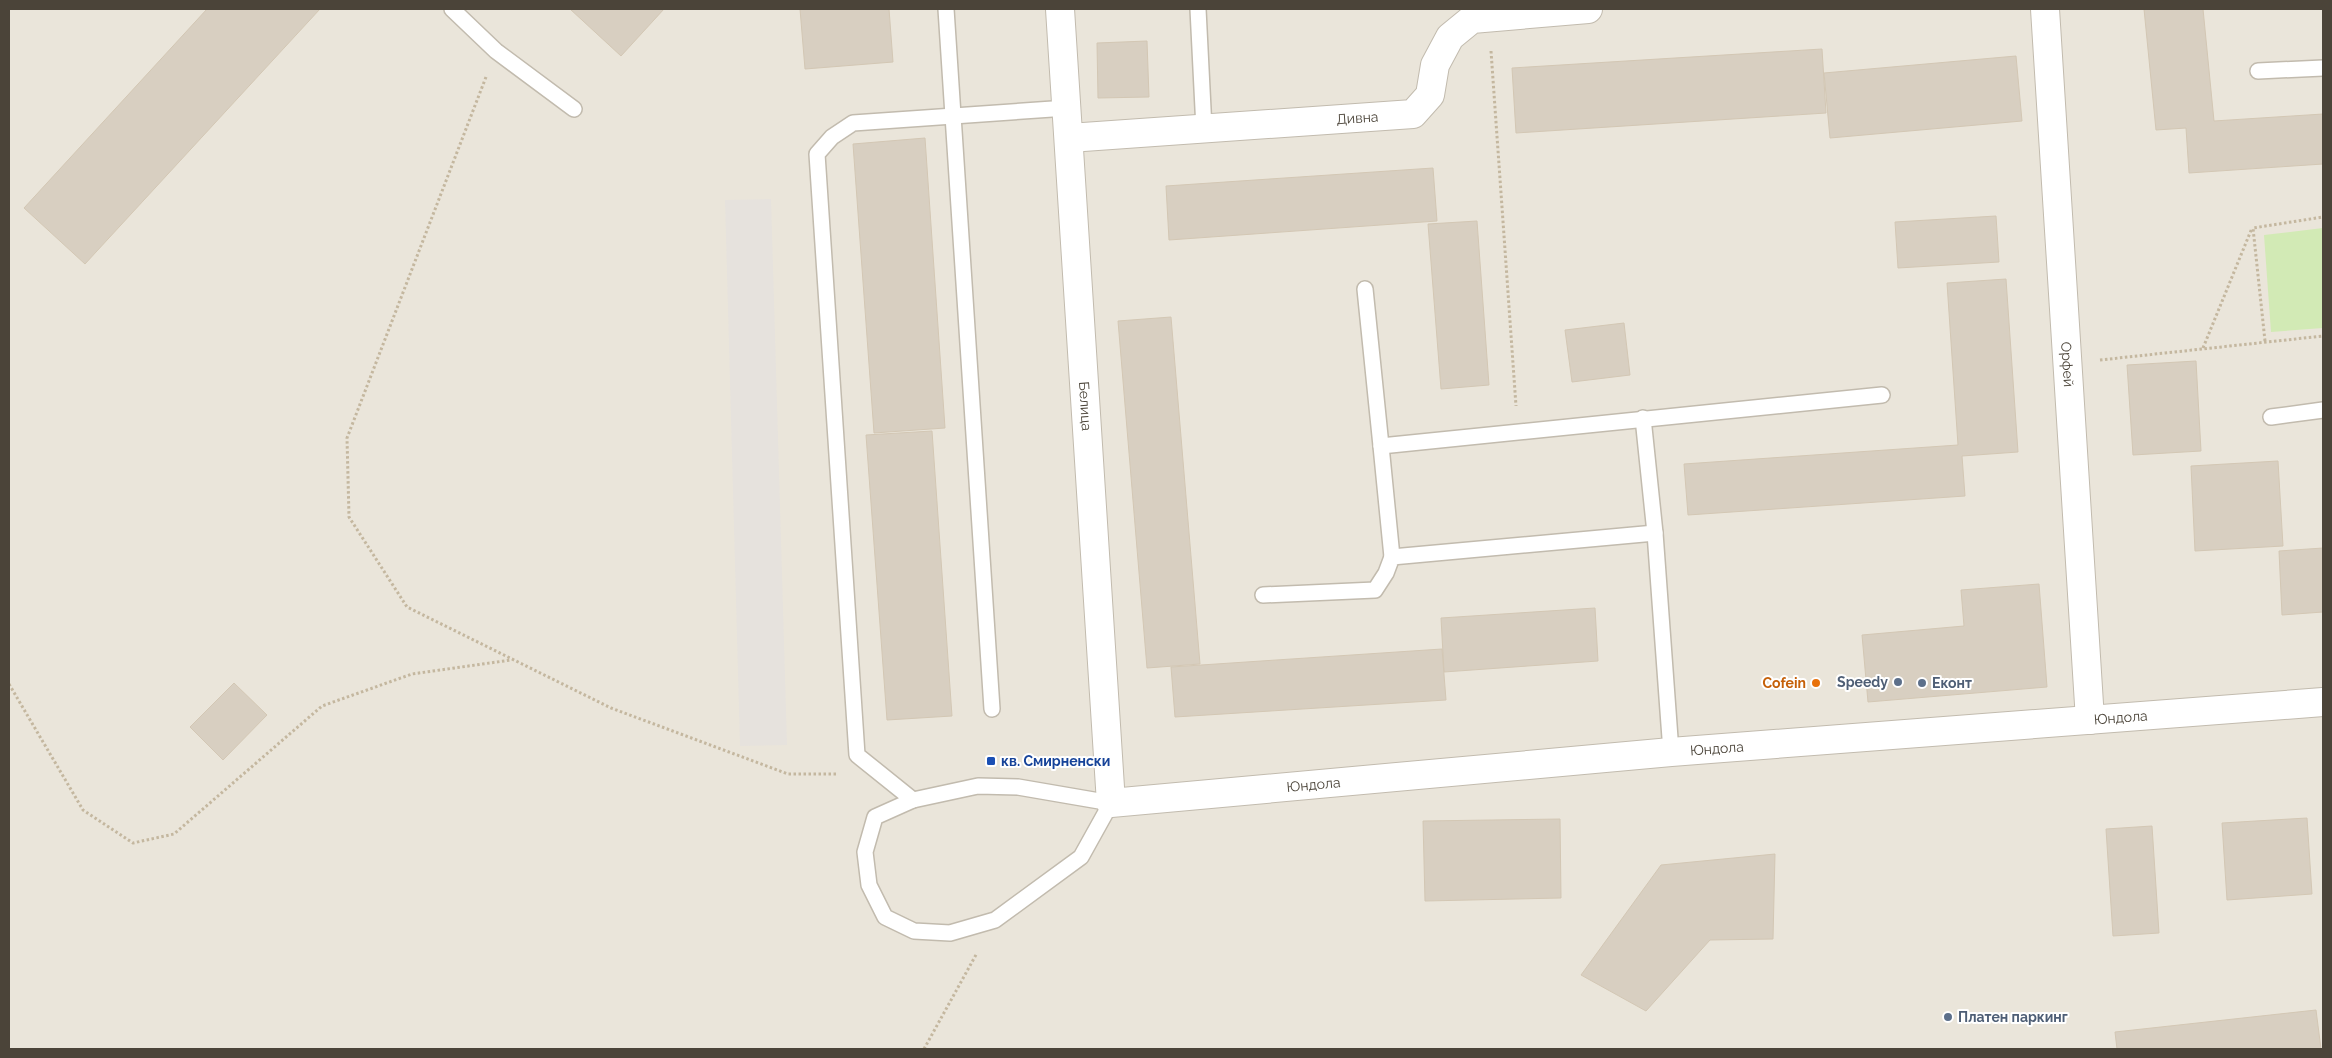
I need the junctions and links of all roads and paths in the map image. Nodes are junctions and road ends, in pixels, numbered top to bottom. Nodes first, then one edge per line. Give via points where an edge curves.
1 (452, 9) edge
2 (946, 9) edge
3 (1060, 9) edge
4 (1198, 9) edge
5 (1588, 9) edge
6 (2045, 9) edge
7 (1503, 14) edge
8 (496, 51) junction
9 (2323, 68) edge
10 (2258, 71) dead end
11 (1067, 108) junction
12 (574, 109) dead end
13 (953, 117) junction
14 (1204, 129) junction
15 (1068, 138) junction
16 (2323, 217) edge
17 (2253, 228) junction
18 (1365, 290) dead end
19 (2323, 336) edge
20 (2265, 341) junction
21 (2203, 348) junction
22 (2068, 364) junction
23 (1882, 395) dead end
24 (2323, 410) edge
25 (2271, 417) dead end
26 (1643, 418) junction
27 (1518, 431) junction
28 (1381, 446) junction
29 (1655, 533) junction
30 (1392, 557) junction
31 (1263, 595) dead end
32 (512, 660) junction
33 (9, 684) edge
34 (2323, 702) edge
35 (992, 709) dead end
36 (2090, 720) junction
37 (1671, 752) junction
38 (880, 774) junction
39 (913, 800) junction
40 (1111, 803) junction
41 (995, 920) junction
42 (924, 1049) edge

1 - 8 lane
2 - 13 lane
3 - 11 street, Белица
4 - 14 lane
5 - 7 street, Дивна
6 - 22 street, Орфей
7 - 14 street, Дивна via 1472,19 1450,37 1435,64 1430,95 1413,114
7 - 27 path
8 - 12 lane
8 - 32 path via 347,438 349,517 407,607
9 - 10 lane
11 - 13 lane
11 - 15 street, Белица
13 - 35 lane
13 - 38 lane via 854,123 832,137 817,154 857,755
14 - 15 street, Дивна
15 - 40 street, Белица
16 - 17 path
17 - 20 path
17 - 21 path
18 - 28 lane
19 - 20 path
20 - 21 path
21 - 22 path
22 - 36 street, Орфей
23 - 26 lane
24 - 25 lane
26 - 27 lane
26 - 29 lane
27 - 28 lane
28 - 30 lane
29 - 30 lane
29 - 37 lane
30 - 31 lane via 1375,590
32 - 33 path via 412,674 322,706 174,834 133,843 83,810
32 - 38 path via 611,708 788,774
34 - 36 street, Юндола
36 - 37 street, Юндола
37 - 40 street, Юндола
38 - 39 lane
39 - 40 lane via 978,786 1018,787
39 - 41 lane via 876,817 865,852 869,885 885,917 914,931 950,933
40 - 41 lane via 1081,857
41 - 42 path

